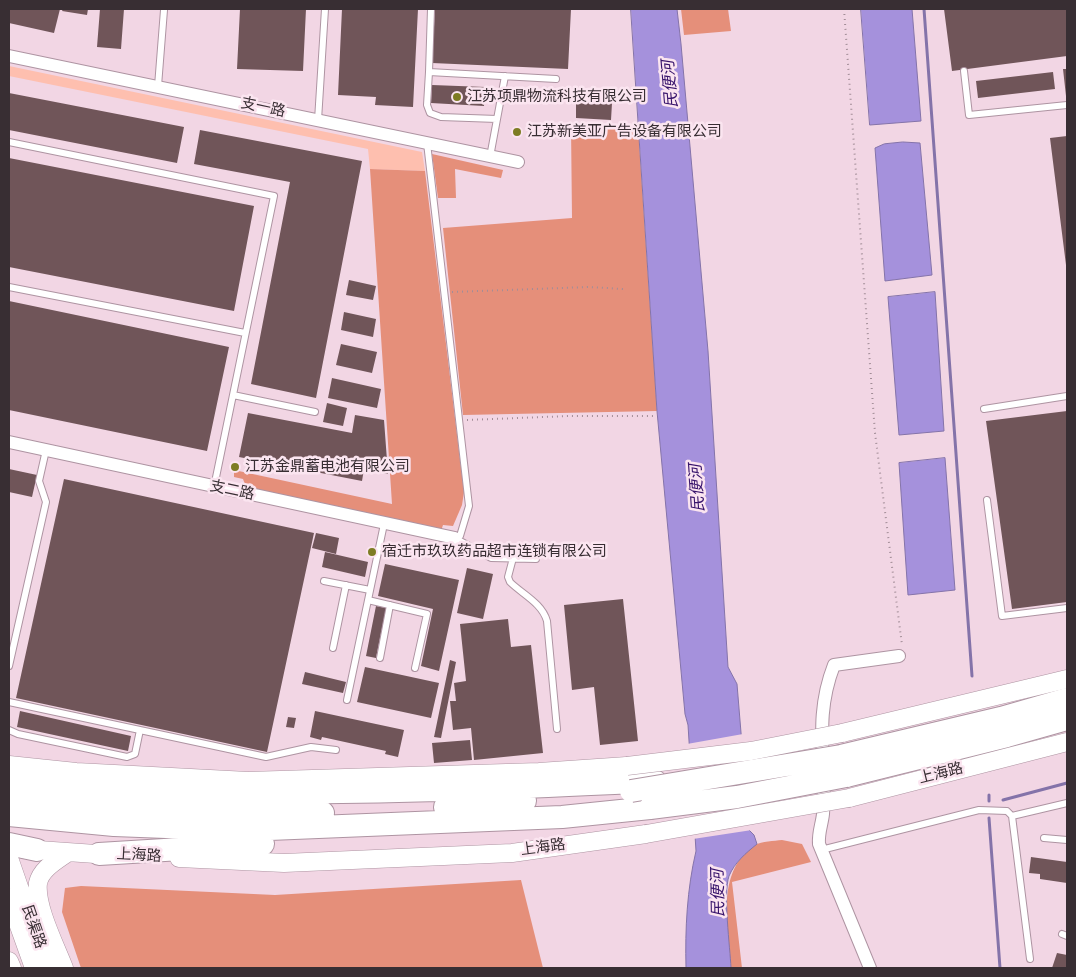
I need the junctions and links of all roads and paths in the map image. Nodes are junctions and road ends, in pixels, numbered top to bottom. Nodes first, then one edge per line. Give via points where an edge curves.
1 (325, 9) edge
2 (431, 9) edge
3 (844, 9) edge
4 (164, 10) edge
5 (9, 56) edge
6 (964, 71) dead end
7 (429, 72) junction
8 (505, 76) junction
9 (556, 79) dead end
10 (158, 86) junction
11 (1067, 105) edge
12 (497, 119) junction
13 (318, 120) junction
14 (9, 142) edge
15 (427, 143) junction
16 (490, 157) junction
17 (518, 162) dead end
18 (9, 287) edge
19 (623, 288) dead end
20 (444, 292) junction
21 (246, 333) junction
22 (233, 395) junction
23 (1067, 396) edge
24 (984, 409) dead end
25 (315, 412) dead end
26 (656, 416) dead end
27 (459, 420) junction
28 (9, 442) edge
29 (46, 450) junction
30 (214, 487) junction
31 (987, 500) dead end
32 (384, 524) junction
33 (455, 538) junction
34 (513, 558) junction
35 (536, 559) dead end
36 (324, 581) dead end
37 (346, 585) junction
38 (370, 590) junction
39 (368, 600) junction
40 (390, 605) junction
41 (1067, 608) edge
42 (332, 648) dead end
43 (899, 656) joint
44 (380, 658) dead end
45 (9, 666) edge
46 (415, 668) dead end
47 (1067, 679) edge
48 (1067, 699) edge
49 (347, 700) dead end
50 (9, 702) edge
51 (1067, 719) edge
52 (9, 730) edge
53 (140, 730) junction
54 (557, 730) dead end
55 (1067, 742) edge
56 (336, 750) dead end
57 (9, 764) edge
58 (9, 777) edge
59 (845, 777) junction
60 (629, 780) junction
61 (9, 796) edge
62 (1067, 803) edge
63 (9, 815) edge
64 (1012, 816) junction
65 (562, 817) junction
66 (1044, 838) dead end
67 (1067, 840) edge
68 (9, 844) edge
69 (9, 848) edge
70 (37, 850) junction
71 (821, 850) junction
72 (67, 853) junction
73 (99, 854) junction
74 (9, 858) edge
75 (9, 898) edge
76 (1030, 959) dead end
77 (9, 961) edge
78 (12, 968) edge
79 (34, 968) edge
80 (47, 968) edge
81 (64, 968) edge
82 (870, 968) edge

1 - 13 lane
2 - 7 lane
3 - 43 path via 875,433 902,648
4 - 10 lane
5 - 10 street, 支一路
6 - 11 lane via 969,115
7 - 8 lane
7 - 12 lane via 427,106 430,113
8 - 9 lane
8 - 12 lane
10 - 13 street, 支一路
12 - 16 lane
13 - 15 street, 支一路
14 - 21 lane via 274,196
15 - 16 street, 支一路
15 - 20 lane
16 - 17 street, 支一路
18 - 21 lane
19 - 20 path
20 - 27 lane
21 - 22 lane
22 - 25 lane
22 - 30 lane
23 - 24 lane
26 - 27 path
27 - 33 lane via 469,506 460,536
28 - 29 street, 支二路
29 - 30 street, 支二路
29 - 45 lane via 39,481 46,502
30 - 32 street, 支二路
31 - 41 lane via 1002,616
32 - 33 street, 支二路
32 - 38 lane
33 - 34 lane via 491,558
34 - 35 lane
34 - 54 lane via 508,577 510,582 535,603 547,621
36 - 37 lane
37 - 38 lane
37 - 42 lane
38 - 39 lane
39 - 40 lane
39 - 49 lane
40 - 44 lane
40 - 46 lane via 427,614
43 - 71 street via 834,665 821,714 823,815 818,834
47 - 60 main road, 上海路, bridge
48 - 59 highway, 上海路 via 1001,718
50 - 53 lane
51 - 59 highway, 上海路
52 - 53 lane via 127,757 134,754
53 - 56 lane via 266,757 311,747
55 - 59 main road, 上海路
57 - 60 main road, 上海路 via 248,781 539,772
58 - 60 highway via 212,791 385,791
59 - 60 highway, 上海路, bridge
59 - 65 highway, 上海路, bridge via 737,797
59 - 73 main road, 上海路, bridge via 646,834 512,853 284,862
60 - 61 highway, 上海路 via 488,804 367,812 207,813
62 - 64 lane
63 - 65 highway, 上海路 via 114,825 245,830
64 - 71 lane via 1007,811 979,810
64 - 76 lane
65 - 73 highway via 502,830
66 - 67 lane
68 - 70 highway
69 - 70 main road, 上海路
70 - 72 main road, 上海路
71 - 82 street
72 - 73 main road, 上海路
72 - 81 main road via 46,868 38,882 40,899
74 - 80 main road, 民渠路
75 - 79 main road, 民渠路
77 - 78 main road

